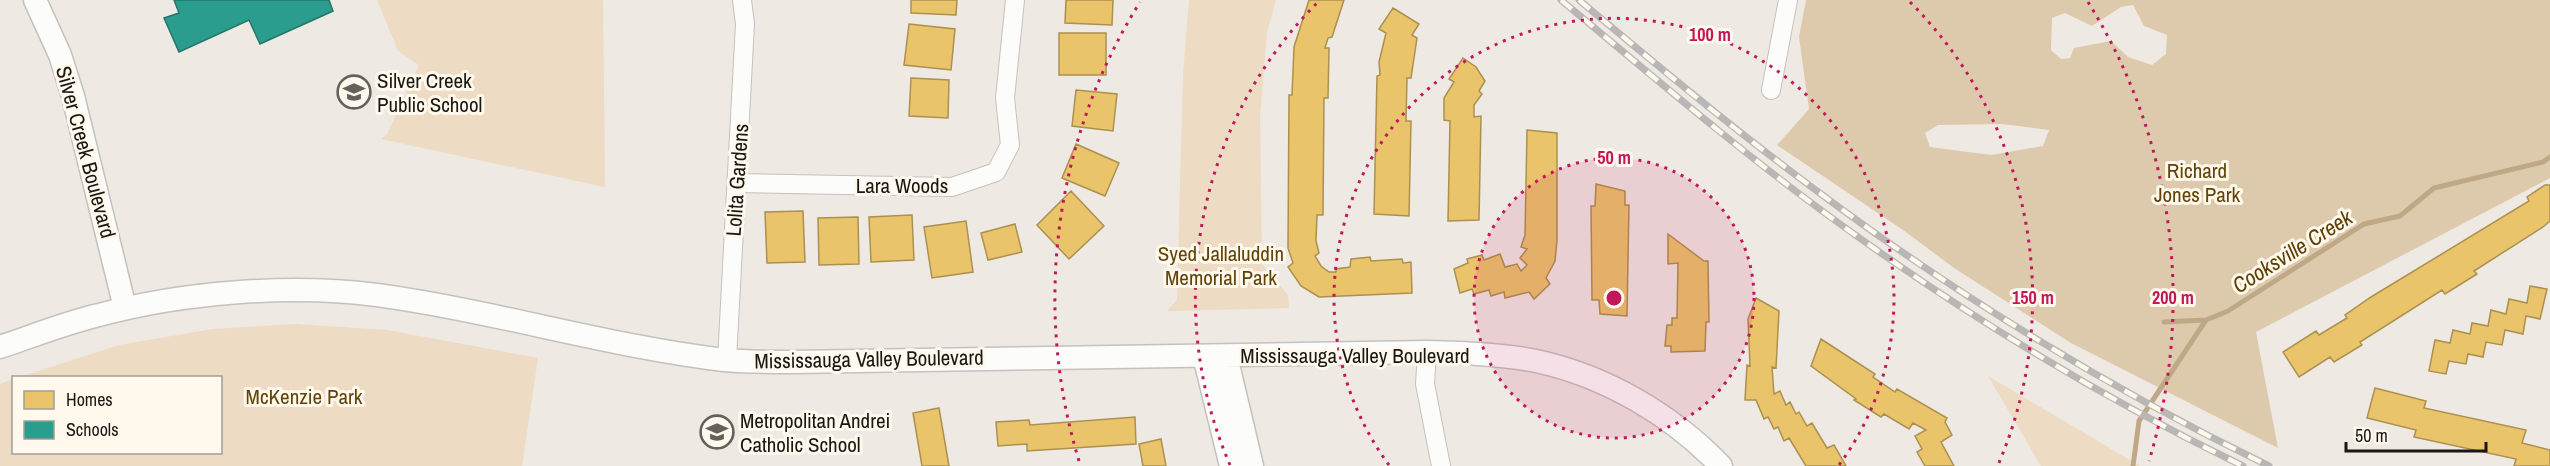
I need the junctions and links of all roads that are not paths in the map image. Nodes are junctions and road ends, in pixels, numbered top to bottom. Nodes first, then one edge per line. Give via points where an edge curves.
1 (35, 0) edge
2 (742, 0) edge
3 (1015, 0) edge
4 (1788, 0) edge
5 (1771, 90) dead end
6 (738, 183) junction
7 (125, 308) junction
8 (0, 347) edge
9 (1427, 352) junction
10 (1204, 356) junction
11 (1226, 356) junction
12 (727, 360) junction
13 (1231, 466) edge
14 (1252, 466) edge
15 (1441, 466) edge
16 (1721, 466) edge

1 - 7 street, Silver Creek Boulevard via 60,55 73,96
2 - 6 street, Lolita Gardens via 745,24
3 - 6 street, Lara Woods via 1005,98 1010,145 996,172 952,187
4 - 5 street
6 - 12 street, Lolita Gardens
7 - 8 street, Mississauga Valley Boulevard
7 - 12 street, Mississauga Valley Boulevard via 212,294 375,295
9 - 11 street, Mississauga Valley Boulevard
9 - 15 street via 1425,384
9 - 16 street, Mississauga Valley Boulevard via 1493,354 1537,361 1584,375 1656,412
10 - 11 street, Mississauga Valley Boulevard
10 - 12 street, Mississauga Valley Boulevard via 792,363
10 - 13 street
11 - 14 street

